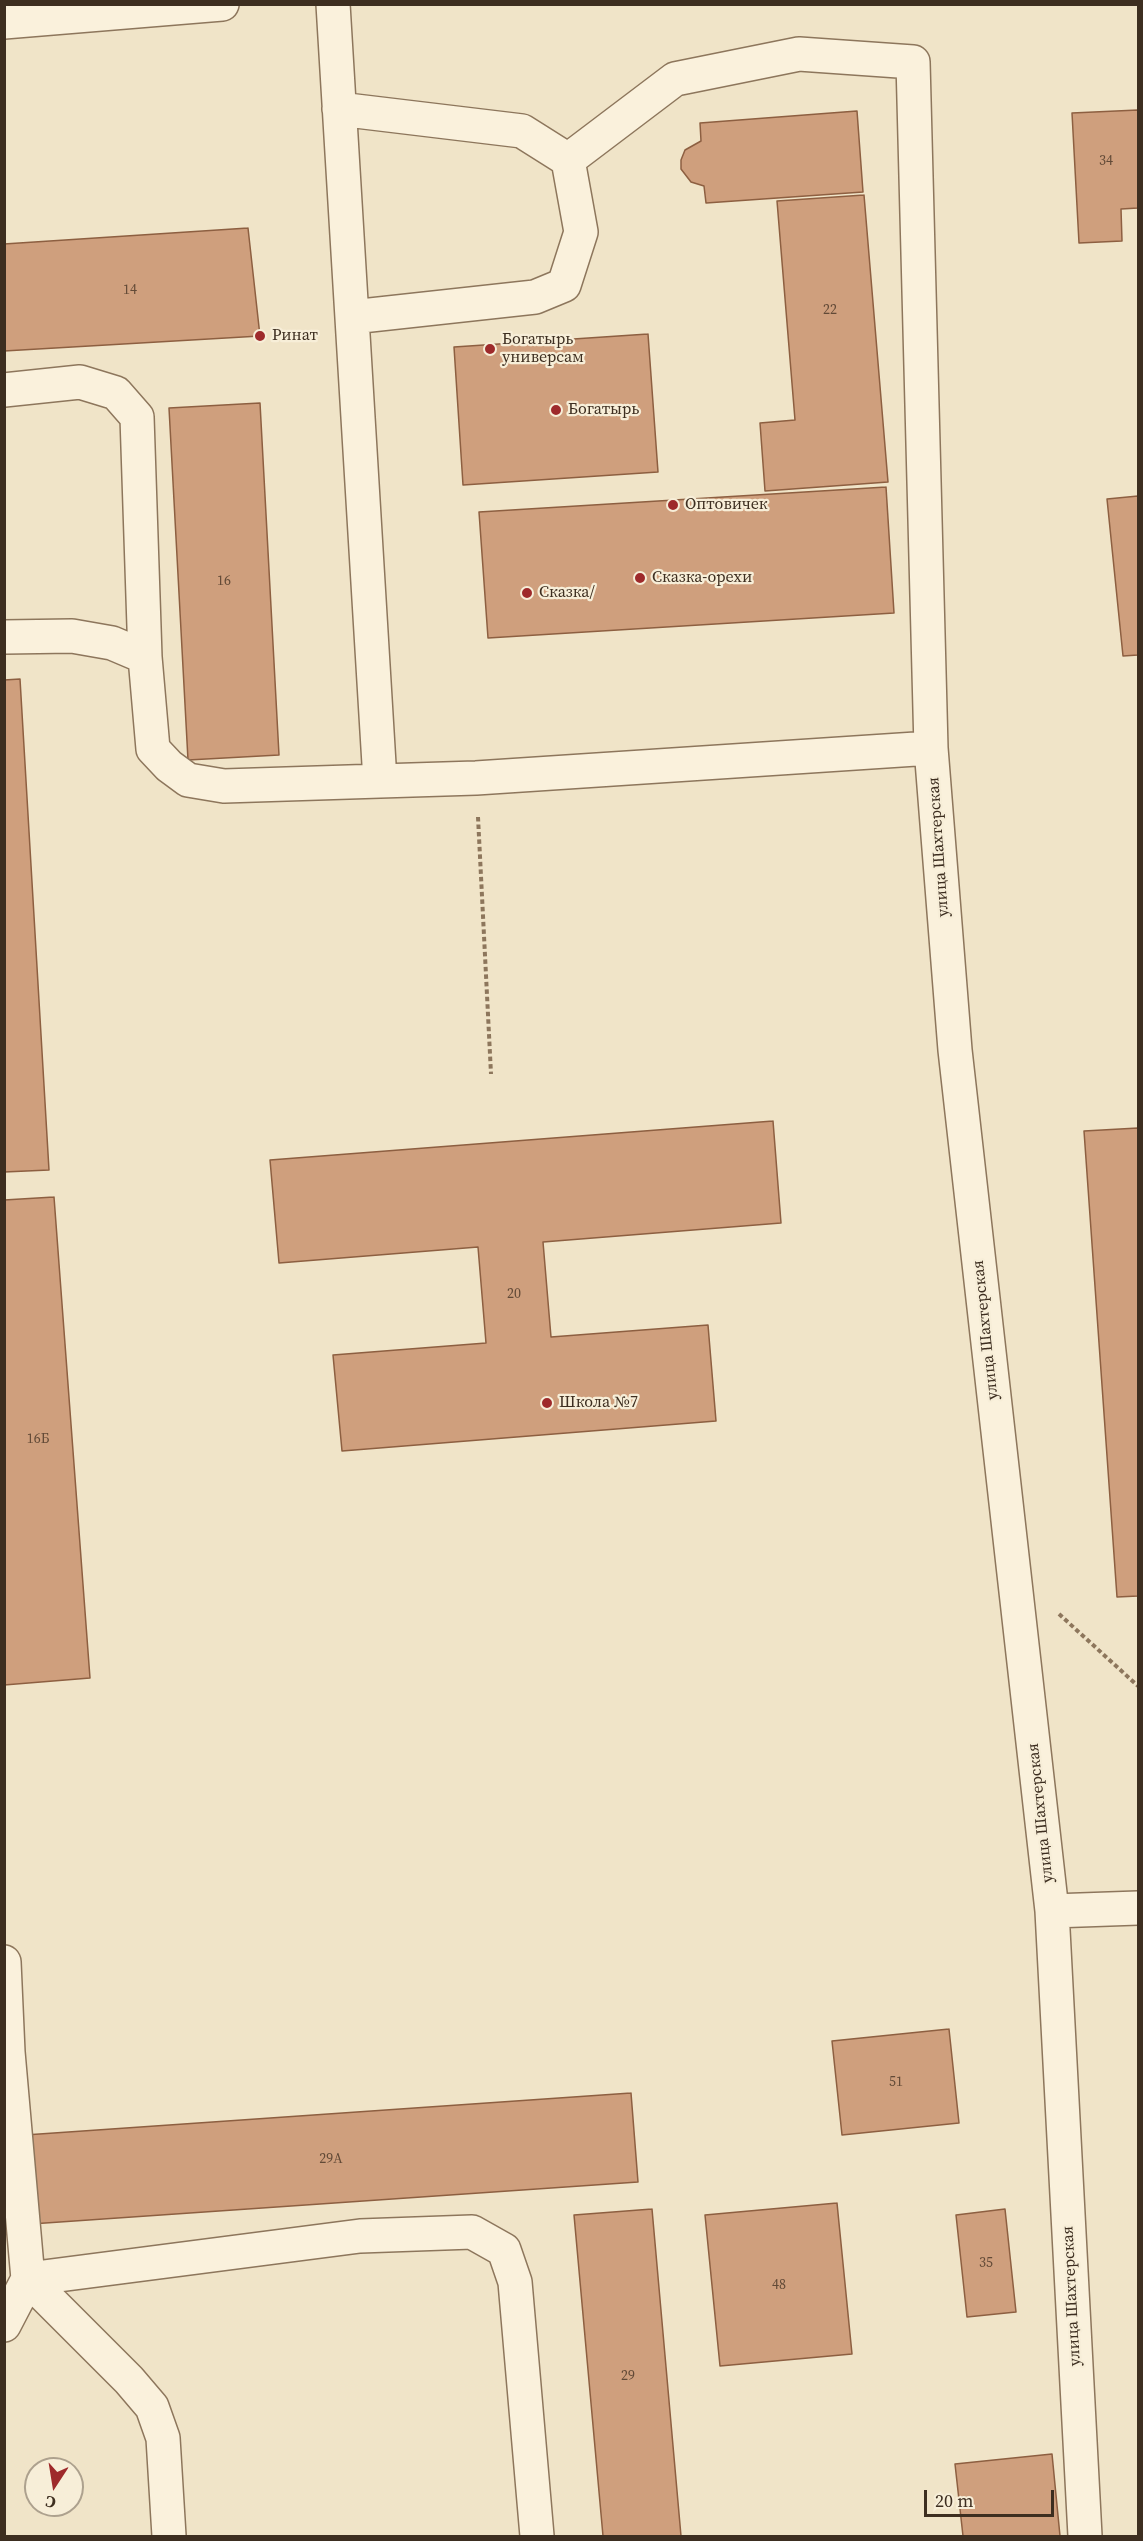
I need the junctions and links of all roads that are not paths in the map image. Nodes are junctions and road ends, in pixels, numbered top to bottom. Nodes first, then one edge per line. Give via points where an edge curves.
1 (222, 4) edge
2 (333, 4) edge
3 (4, 22) edge
4 (339, 109) junction
5 (568, 160) junction
6 (352, 317) junction
7 (4, 390) edge
8 (4, 637) edge
9 (145, 657) junction
10 (931, 748) junction
11 (380, 781) junction
12 (1138, 1908) edge
13 (1052, 1911) junction
14 (4, 1962) edge
15 (28, 2279) junction
16 (4, 2325) edge
17 (169, 2536) edge
18 (537, 2536) edge
19 (1085, 2536) edge

1 - 3 street
2 - 4 street
4 - 5 street via 522,131
4 - 6 street
5 - 6 street via 581,232 564,285 535,297
5 - 10 street, улица Шахтерская via 675,79 799,54 913,62
6 - 11 street
7 - 9 street via 80,382 116,393 137,417
8 - 9 street via 72,636 112,643
9 - 11 street via 153,749 188,780 224,786
10 - 11 street
10 - 13 street, улица Шахтерская via 955,1050
12 - 13 street
13 - 19 street, улица Шахтерская
14 - 15 street
15 - 16 street
15 - 17 street via 152,2407 164,2438
15 - 18 street via 360,2236 472,2232 504,2250 515,2282

